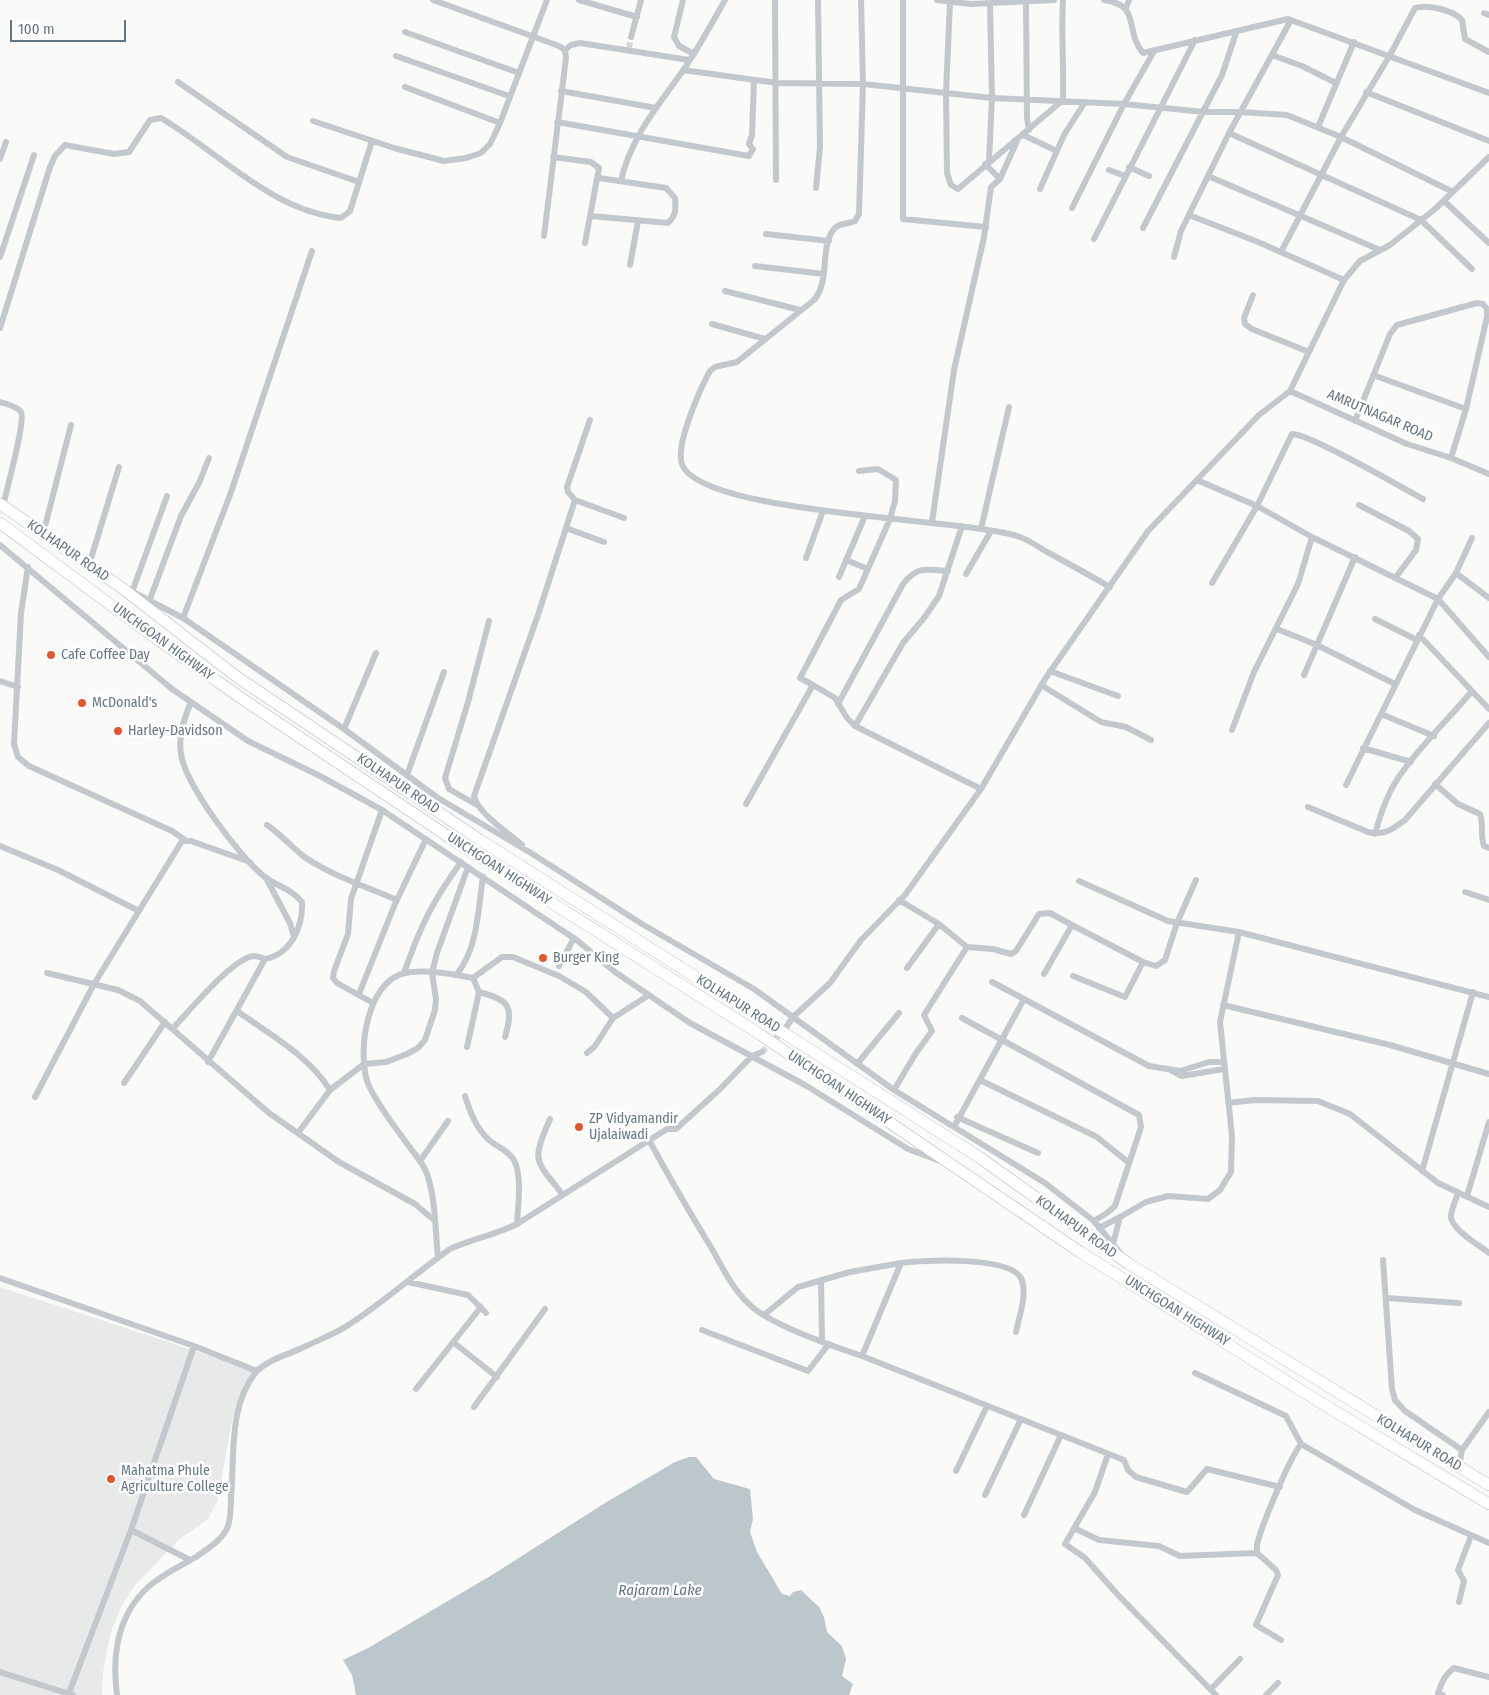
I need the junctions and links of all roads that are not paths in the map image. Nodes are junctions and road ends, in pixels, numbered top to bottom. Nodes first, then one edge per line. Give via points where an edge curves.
1 (433, 0) edge
2 (547, 0) edge
3 (580, 0) edge
4 (641, 0) edge
5 (683, 0) edge
6 (725, 0) edge
7 (775, 0) edge
8 (818, 0) edge
9 (861, 0) edge
10 (903, 0) edge
11 (937, 0) edge
12 (1054, 0) edge
13 (1063, 0) edge
14 (1104, 0) edge
15 (1129, 0) edge
16 (592, 2) edge
17 (950, 2) junction
18 (1026, 2) junction
19 (990, 4) junction
20 (1126, 8) junction
21 (636, 17) junction
22 (1291, 20) junction
23 (405, 32) dead end
24 (1236, 33) junction
25 (532, 36) junction
26 (631, 37) tunnel mouth
27 (1195, 40) junction
28 (1354, 42) junction
29 (565, 50) junction
30 (1489, 52) edge
31 (1153, 53) junction
32 (1272, 55) junction
33 (1390, 55) junction
34 (396, 56) dead end
35 (692, 57) junction
36 (683, 70) junction
37 (519, 74) junction
38 (754, 80) junction
39 (178, 82) dead end
40 (777, 83) junction
41 (820, 84) junction
42 (863, 84) junction
43 (1336, 84) junction
44 (405, 87) dead end
45 (903, 88) junction
46 (562, 91) junction
47 (1366, 92) junction
48 (946, 93) junction
49 (1489, 93) edge
50 (509, 96) junction
51 (992, 98) junction
52 (1027, 98) junction
53 (1063, 100) junction
54 (1085, 102) junction
55 (1124, 104) junction
56 (656, 108) junction
57 (1159, 108) junction
58 (1204, 112) junction
59 (1240, 112) junction
60 (313, 121) dead end
61 (557, 122) junction
62 (500, 123) junction
63 (1318, 126) junction
64 (1029, 130) junction
65 (1229, 133) junction
66 (637, 135) junction
67 (1341, 137) junction
68 (1021, 138) junction
69 (372, 141) junction
70 (1489, 141) edge
71 (6, 142) dead end
72 (1057, 151) junction
73 (34, 155) dead end
74 (553, 157) junction
75 (1489, 157) edge
76 (0, 159) edge
77 (987, 162) junction
78 (1129, 168) junction
79 (1109, 170) dead end
80 (1321, 174) junction
81 (1125, 176) junction
82 (1149, 176) dead end
83 (1208, 176) junction
84 (599, 178) junction
85 (1000, 179) junction
86 (776, 180) dead end
87 (620, 181) junction
88 (359, 182) junction
89 (816, 188) dead end
90 (1040, 189) dead end
91 (1453, 192) junction
92 (1444, 200) junction
93 (1072, 208) dead end
94 (1190, 214) junction
95 (1300, 215) junction
96 (591, 216) junction
97 (1421, 220) junction
98 (638, 221) junction
99 (986, 227) junction
100 (1143, 228) dead end
101 (766, 234) dead end
102 (544, 236) dead end
103 (1094, 239) dead end
104 (829, 241) junction
105 (585, 243) dead end
106 (1489, 243) edge
107 (1380, 250) junction
108 (312, 251) dead end
109 (1281, 252) junction
110 (0, 257) edge
111 (1174, 257) dead end
112 (630, 265) dead end
113 (756, 266) dead end
114 (1472, 269) dead end
115 (824, 274) junction
116 (1344, 280) junction
117 (725, 291) dead end
118 (1253, 295) dead end
119 (800, 310) junction
120 (712, 324) dead end
121 (0, 328) edge
122 (765, 339) junction
123 (1308, 352) junction
124 (1373, 375) junction
125 (1290, 391) junction
126 (0, 402) edge
127 (1009, 407) dead end
128 (1466, 409) junction
129 (590, 420) dead end
130 (1355, 420) junction
131 (71, 425) dead end
132 (209, 458) dead end
133 (1451, 458) junction
134 (119, 467) dead end
135 (859, 471) dead end
136 (1489, 474) edge
137 (1198, 480) junction
138 (167, 496) dead end
139 (1423, 499) dead end
140 (575, 500) junction
141 (2, 505) edge
142 (1257, 506) junction
143 (1359, 506) dead end
144 (823, 511) junction
145 (865, 516) junction
146 (624, 518) dead end
147 (890, 519) junction
148 (932, 522) junction
149 (0, 523) edge
150 (962, 526) junction
151 (566, 528) junction
152 (982, 529) junction
153 (991, 531) junction
154 (44, 534) junction
155 (1312, 537) junction
156 (1472, 538) dead end
157 (604, 542) dead end
158 (1, 548) edge
159 (1355, 557) junction
160 (806, 558) dead end
161 (846, 560) junction
162 (89, 566) junction
163 (28, 567) junction
164 (868, 569) junction
165 (948, 571) junction
166 (1456, 573) junction
167 (966, 574) dead end
168 (839, 577) dead end
169 (1396, 577) junction
170 (1212, 583) dead end
171 (1110, 586) junction
172 (127, 590) junction
173 (1489, 598) edge
174 (1438, 599) junction
175 (150, 600) junction
176 (182, 618) junction
177 (1375, 619) dead end
178 (489, 621) dead end
179 (1277, 630) junction
180 (1418, 638) junction
181 (1317, 645) junction
182 (376, 653) dead end
183 (1489, 657) edge
184 (1050, 671) junction
185 (444, 672) dead end
186 (1304, 675) dead end
187 (0, 681) edge
188 (1395, 684) junction
189 (813, 685) junction
190 (1041, 685) junction
191 (18, 687) junction
192 (1472, 692) junction
193 (1118, 696) dead end
194 (191, 702) junction
195 (838, 704) junction
196 (1489, 709) edge
197 (1381, 714) junction
198 (1489, 722) edge
199 (855, 726) junction
200 (344, 729) junction
201 (1232, 730) dead end
202 (1434, 736) junction
203 (1152, 740) dead end
204 (1363, 748) junction
205 (1411, 762) junction
206 (407, 775) junction
207 (1435, 784) junction
208 (1346, 785) dead end
209 (981, 790) junction
210 (746, 804) dead end
211 (476, 805) junction
212 (1308, 807) dead end
213 (382, 810) junction
214 (268, 825) dead end
215 (1376, 834) junction
216 (426, 838) junction
217 (185, 840) junction
218 (0, 846) edge
219 (1489, 848) edge
220 (531, 853) junction
221 (462, 862) junction
222 (251, 863) junction
223 (468, 867) junction
224 (265, 877) junction
225 (483, 877) junction
226 (1196, 880) dead end
227 (1079, 881) dead end
228 (357, 882) junction
229 (1465, 892) dead end
230 (397, 900) junction
231 (900, 900) junction
232 (1489, 900) edge
233 (139, 911) junction
234 (1177, 923) junction
235 (939, 924) junction
236 (1072, 925) junction
237 (1239, 932) junction
238 (294, 937) junction
239 (574, 938) junction
240 (967, 947) junction
241 (265, 959) junction
242 (1143, 962) junction
243 (559, 966) dead end
244 (907, 968) dead end
245 (47, 973) dead end
246 (404, 973) junction
247 (432, 973) junction
248 (457, 974) junction
249 (1044, 974) dead end
250 (1073, 976) dead end
251 (473, 978) junction
252 (992, 982) dead end
253 (94, 984) junction
254 (479, 992) junction
255 (1473, 992) junction
256 (359, 994) junction
257 (649, 995) junction
258 (1489, 997) edge
259 (1024, 999) junction
260 (373, 1002) junction
261 (1223, 1005) junction
262 (237, 1011) junction
263 (899, 1013) dead end
264 (794, 1017) junction
265 (613, 1018) junction
266 (962, 1018) dead end
267 (165, 1022) junction
268 (172, 1029) junction
269 (785, 1029) tunnel mouth
270 (506, 1037) dead end
271 (1001, 1042) junction
272 (467, 1047) dead end
273 (762, 1052) tunnel mouth
274 (587, 1053) dead end
275 (752, 1056) junction
276 (208, 1062) junction
277 (1452, 1063) junction
278 (364, 1064) junction
279 (857, 1064) junction
280 (1224, 1066) junction
281 (1171, 1071) junction
282 (1489, 1074) edge
283 (980, 1080) junction
284 (124, 1083) dead end
285 (330, 1090) junction
286 (894, 1090) junction
287 (465, 1096) dead end
288 (35, 1097) dead end
289 (1228, 1104) junction
290 (958, 1118) junction
291 (550, 1120) dead end
292 (448, 1121) dead end
293 (1489, 1122) edge
294 (954, 1125) junction
295 (298, 1133) junction
296 (649, 1140) junction
297 (1038, 1153) dead end
298 (420, 1161) junction
299 (1129, 1163) junction
300 (955, 1167) junction
301 (1422, 1170) junction
302 (1458, 1192) junction
303 (563, 1195) junction
304 (1467, 1196) junction
305 (1489, 1207) edge
306 (1120, 1217) junction
307 (434, 1221) junction
308 (1094, 1221) junction
309 (517, 1224) junction
310 (1099, 1228) junction
311 (1113, 1244) junction
312 (1489, 1253) edge
313 (438, 1257) junction
314 (1383, 1260) dead end
315 (901, 1264) junction
316 (1129, 1264) junction
317 (0, 1278) edge
318 (821, 1280) junction
319 (408, 1282) junction
320 (1386, 1298) junction
321 (1459, 1303) dead end
322 (481, 1307) junction
323 (545, 1309) dead end
324 (486, 1313) dead end
325 (764, 1315) junction
326 (702, 1330) dead end
327 (1016, 1332) dead end
328 (454, 1342) junction
329 (825, 1344) junction
330 (194, 1346) junction
331 (862, 1356) junction
332 (257, 1371) junction
333 (1195, 1373) dead end
334 (497, 1376) junction
335 (416, 1389) dead end
336 (987, 1406) junction
337 (474, 1407) dead end
338 (1489, 1412) edge
339 (1021, 1419) junction
340 (1061, 1436) junction
341 (1301, 1444) junction
342 (1462, 1450) junction
343 (1108, 1454) junction
344 (1459, 1467) junction
345 (956, 1471) dead end
346 (1489, 1485) edge
347 (1280, 1487) junction
348 (985, 1495) dead end
349 (1489, 1504) edge
350 (1024, 1515) dead end
351 (1074, 1528) junction
352 (131, 1530) junction
353 (1471, 1536) junction
354 (1489, 1543) edge
355 (1257, 1553) junction
356 (190, 1560) junction
357 (1458, 1602) dead end
358 (1281, 1640) dead end
359 (1240, 1659) dead end
360 (0, 1672) edge
361 (1489, 1677) edge
362 (1278, 1683) dead end
363 (1214, 1692) edge
364 (71, 1694) edge
365 (117, 1695) edge
366 (1266, 1695) edge
367 (1443, 1695) edge

1 - 25 street
2 - 25 street
3 - 16 street
4 - 21 street
5 - 35 street via 674,38
6 - 35 street
7 - 40 street
8 - 41 street
9 - 42 street
10 - 45 street
11 - 17 street
12 - 18 street
13 - 53 street
14 - 20 street via 1120,3
15 - 20 street
16 - 21 street
17 - 19 street
17 - 48 street
18 - 19 street
18 - 52 street
19 - 51 street
20 - 31 street via 1138,48 1143,54
21 - 26 street
22 - 24 street
22 - 28 street
22 - 32 street
23 - 37 street
24 - 27 street
24 - 58 street
25 - 29 street
25 - 37 street
27 - 31 street
27 - 57 street
28 - 33 street
28 - 43 street
29 - 35 street via 580,43
29 - 46 street
30 - 33 street via 1465,39 1464,25 1458,16 1419,6 1411,12
31 - 55 street
32 - 43 street
32 - 59 street
33 - 47 street
33 - 49 street
34 - 50 street
35 - 36 street
36 - 38 street
36 - 56 street
37 - 50 street
38 - 40 street
38 - 66 street via 749,144 753,149 748,156
39 - 88 street via 287,157
40 - 41 street
40 - 86 street
41 - 42 street
41 - 89 street
42 - 45 street
42 - 104 street via 859,214 855,222 834,229
43 - 63 street
44 - 62 street
45 - 48 street
45 - 99 street via 903,219
46 - 56 street
46 - 61 street
47 - 67 street
47 - 70 street
48 - 51 street
48 - 77 street via 947,173 951,186 960,188
50 - 62 street
51 - 52 street
51 - 77 street
52 - 53 street
52 - 64 street
53 - 54 street
53 - 64 street
54 - 55 street
54 - 72 street
55 - 57 street
55 - 93 street
56 - 66 street
57 - 58 street
57 - 78 street
58 - 59 street
58 - 100 street
59 - 63 street via 1287,115
59 - 65 street
60 - 69 street
61 - 66 street
61 - 74 street
62 - 69 street via 490,144 481,153 466,158 444,161
63 - 67 street
64 - 68 street
65 - 80 street
65 - 83 street
66 - 87 street
67 - 80 street
67 - 91 street
68 - 72 street
68 - 77 street
68 - 85 street
69 - 88 street
71 - 76 street
72 - 90 street
73 - 110 street
74 - 84 street via 597,165
74 - 102 street
75 - 91 street
77 - 85 street
78 - 81 street
78 - 82 street
79 - 81 street
80 - 95 street
80 - 97 street
81 - 103 street
83 - 94 street
83 - 95 street
84 - 87 street
84 - 96 street
85 - 99 street via 991,187
87 - 98 street via 666,188 675,198 674,218 668,223
88 - 121 street via 350,211 341,218 293,205 269,194 173,125 155,117 128,152 114,154 65,145 50,168
91 - 92 street
92 - 97 street
92 - 106 street
94 - 109 street
94 - 111 street
95 - 107 street
95 - 109 street
96 - 98 street
96 - 105 street
97 - 107 street
97 - 114 street
98 - 112 street
99 - 148 street via 954,370
101 - 104 street
104 - 115 street
107 - 116 street via 1360,261
108 - 176 street via 230,495
109 - 116 street
113 - 115 street
115 - 119 street via 819,294
116 - 123 street
117 - 119 street
118 - 123 street via 1244,318 1245,324 1252,330
119 - 122 street
120 - 122 street
122 - 144 street via 737,362 710,371 691,412 681,463 688,473 727,491
123 - 125 street
124 - 128 street
124 - 128 street via 1390,334 1400,322 1483,304 1487,316
124 - 130 street
125 - 130 street, AMRUTNAGAR ROAD
125 - 137 street via 1259,415
126 - 141 street via 19,409 22,414
127 - 152 street
128 - 133 street
129 - 140 street via 568,487 570,496
130 - 133 street, AMRUTNAGAR ROAD via 1406,444
131 - 154 street
132 - 175 street via 181,516
133 - 136 street, AMRUTNAGAR ROAD
134 - 162 street
135 - 147 street via 878,469 896,480
137 - 142 street
137 - 171 street via 1148,531
138 - 172 street
139 - 142 street via 1295,434 1288,440
140 - 146 street
140 - 151 street
141 - 154 highway, KOLHAPUR ROAD
142 - 155 street
142 - 170 street
143 - 169 street via 1409,531 1418,539 1416,550
144 - 145 street
144 - 160 street
145 - 147 street
145 - 161 street
147 - 148 street
147 - 164 street
148 - 150 street
149 - 300 highway, UNCHGOAN HIGHWAY via 244,700 516,881 761,1035
150 - 152 street
150 - 165 street
151 - 157 street
151 - 211 street via 474,796
152 - 153 street
153 - 167 street
153 - 171 street via 1021,537
154 - 162 highway, KOLHAPUR ROAD
155 - 159 street
155 - 179 street via 1298,584
156 - 166 street
158 - 163 street
159 - 169 street
159 - 181 street
161 - 164 street
161 - 168 street
162 - 172 highway, KOLHAPUR ROAD
163 - 191 street via 21,613
163 - 194 street
164 - 189 street via 859,589 841,600 800,678
165 - 195 street via 918,570 910,575
165 - 199 street via 939,596
166 - 173 street
166 - 174 street
169 - 174 street
171 - 184 street
172 - 175 street
172 - 316 highway, KOLHAPUR ROAD via 236,677 480,840 979,1157
174 - 180 street
174 - 183 street
175 - 176 street
176 - 200 street
177 - 180 street
178 - 211 street via 444,778 449,789
179 - 181 street
179 - 201 street via 1254,672
180 - 188 street
180 - 192 street
181 - 186 street
181 - 188 street
182 - 200 street
184 - 190 street
184 - 193 street
185 - 206 street
187 - 191 street
188 - 197 street
189 - 195 street via 835,698
189 - 210 street
190 - 203 street via 1101,722 1126,727
190 - 209 street
191 - 217 street via 14,744 18,757 29,766 172,830
192 - 196 street
192 - 202 street
194 - 213 street via 248,741
194 - 222 street via 180,741 186,774 228,836
195 - 199 street
197 - 202 street
197 - 204 street
198 - 207 street
199 - 209 street
200 - 206 street
202 - 205 street
204 - 205 street
204 - 208 street
205 - 215 street via 1392,789
206 - 220 street via 438,798
207 - 215 street via 1405,820 1391,831
207 - 219 street via 1458,804 1480,814 1484,825 1482,840
209 - 231 street
211 - 220 street
212 - 215 street
213 - 216 street
213 - 228 street
214 - 228 street via 304,856
216 - 221 street
216 - 230 street
217 - 222 street
217 - 233 street
218 - 233 street via 58,870
220 - 264 street via 642,924 754,989
221 - 223 street
221 - 246 street via 424,918
222 - 224 street
223 - 225 street
223 - 247 street
224 - 238 street via 285,912
224 - 238 street via 292,891 302,902
225 - 239 street
225 - 248 street via 472,941 464,966
226 - 234 street
227 - 234 street via 1158,918
228 - 230 street
228 - 256 street via 348,913 348,934 334,978 337,983
229 - 232 street
230 - 256 street
231 - 235 street
231 - 264 street via 861,940 830,983
233 - 253 street
234 - 237 street
234 - 242 street via 1162,963 1156,966
235 - 240 street
235 - 244 street
236 - 240 street via 1043,912 1011,954
236 - 242 street
236 - 249 street
237 - 255 street
237 - 261 street
238 - 241 street via 285,950
239 - 243 street
239 - 257 street
240 - 286 street via 924,1015 932,1031
241 - 262 street
241 - 268 street via 253,956 223,974
242 - 250 street via 1125,997
245 - 253 street
246 - 247 street
246 - 260 street via 383,989
247 - 248 street
247 - 278 street via 435,1010 425,1040 407,1054 386,1062
248 - 251 street
251 - 254 street
251 - 265 street via 502,957 513,957 559,976 586,992
252 - 259 street
253 - 267 street via 129,994
253 - 288 street
254 - 270 street via 504,1000 510,1010
254 - 272 street
255 - 258 street
255 - 277 street
256 - 260 street
257 - 265 street
257 - 275 street via 690,1023
259 - 271 street
259 - 281 street via 1142,1063
260 - 278 street via 366,1025
261 - 277 street
261 - 280 street via 1220,1022
262 - 276 street
262 - 285 street via 308,1063
263 - 279 street
264 - 269 street
264 - 279 street
265 - 274 street
266 - 271 street
267 - 268 street
267 - 284 street
268 - 276 street
271 - 283 street
271 - 299 street via 1137,1113 1142,1123
273 - 275 street
275 - 296 street via 676,1129 667,1129
275 - 300 street via 871,1124 908,1149
276 - 295 street
277 - 282 street
277 - 301 street
278 - 285 street
278 - 298 street via 375,1098
279 - 286 street
280 - 281 street via 1209,1062
280 - 281 street via 1182,1076
280 - 289 street
283 - 290 street
283 - 299 street via 1097,1137
285 - 295 street
286 - 294 street
287 - 309 street via 478,1128 509,1153 514,1161 519,1178
289 - 301 street via 1255,1100 1318,1101 1350,1114
289 - 306 street via 1232,1136 1231,1172 1220,1190 1208,1199 1168,1196 1146,1202
290 - 294 street
290 - 297 street
291 - 303 street via 538,1148 537,1160
292 - 298 street
293 - 304 street
294 - 308 street via 1045,1183
295 - 307 street via 339,1162 415,1204
296 - 303 street
296 - 325 street via 725,1271 748,1304
298 - 307 street via 427,1174
299 - 308 street via 1115,1206
300 - 349 highway, UNCHGOAN HIGHWAY via 1080,1252
301 - 302 street via 1438,1183
302 - 304 street
302 - 312 street via 1451,1221
303 - 309 street
304 - 305 street
306 - 310 street
306 - 311 street
307 - 313 street
308 - 310 street
309 - 313 street via 502,1232 466,1241
310 - 311 street
311 - 316 street
313 - 319 street
314 - 320 street
315 - 318 street
315 - 327 street via 963,1260 1013,1271 1021,1279 1023,1293
315 - 331 street
316 - 344 highway, KOLHAPUR ROAD
317 - 330 street
318 - 325 street via 798,1287
318 - 329 street
319 - 322 street via 468,1295
319 - 332 street via 349,1325
320 - 321 street
320 - 342 street via 1395,1400 1405,1411
322 - 324 street
322 - 328 street
323 - 334 street
325 - 329 street
326 - 329 street via 808,1370
328 - 334 street
328 - 335 street
329 - 331 street
330 - 332 street
330 - 352 street
331 - 336 street
332 - 356 street via 237,1414 228,1526 209,1548
333 - 341 street via 1286,1416
334 - 337 street
336 - 339 street
336 - 345 street
338 - 342 street
339 - 340 street
339 - 348 street
340 - 343 street
340 - 350 street
341 - 347 street
341 - 353 street via 1414,1510
342 - 344 street
343 - 347 street via 1124,1460 1136,1477 1187,1492 1207,1469
343 - 351 street via 1095,1492
344 - 346 highway, KOLHAPUR ROAD
347 - 355 street via 1258,1539
351 - 355 street via 1099,1540 1159,1546 1180,1556
351 - 363 street via 1065,1544 1085,1558 1118,1596
352 - 356 street
352 - 364 street
353 - 354 street
353 - 357 street via 1458,1570 1464,1582
355 - 358 street via 1278,1575 1256,1625
356 - 365 street via 146,1589 126,1617 114,1662
359 - 363 street
360 - 364 street
361 - 367 street via 1454,1668 1441,1684 1438,1693
362 - 366 street

